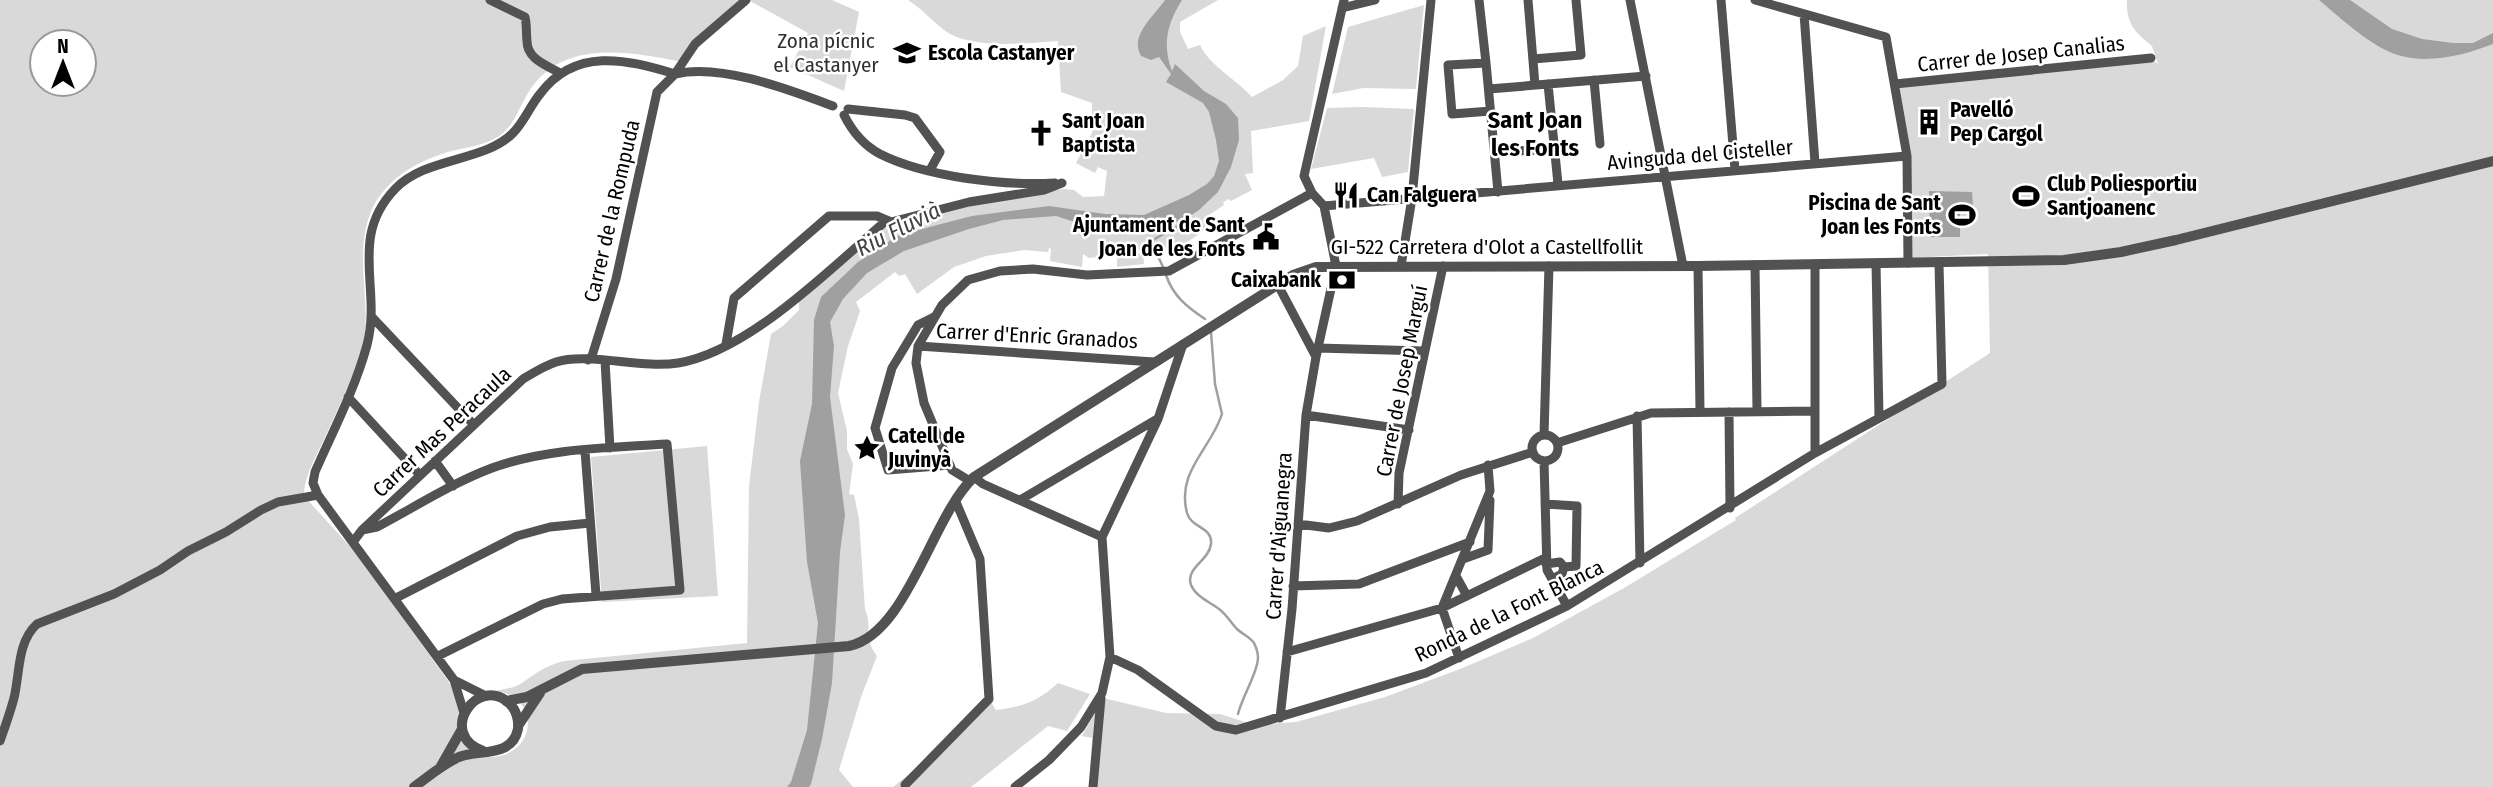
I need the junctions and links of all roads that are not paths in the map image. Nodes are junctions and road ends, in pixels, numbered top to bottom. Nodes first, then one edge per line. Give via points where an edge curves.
1 (490, 0) edge
2 (746, 0) edge
3 (1375, 0) edge
4 (1431, 0) edge
5 (1479, 0) edge
6 (1528, 0) edge
7 (1576, 0) edge
8 (1630, 0) edge
9 (1721, 0) edge
10 (1755, 0) edge
11 (1343, 4) edge
12 (1804, 14) junction
13 (2151, 58) dead end
14 (1533, 59) junction
15 (1486, 63) junction
16 (560, 73) junction
17 (675, 74) junction
18 (1646, 76) junction
19 (1594, 80) junction
20 (1548, 84) junction
21 (1535, 85) junction
22 (1895, 85) junction
23 (1489, 89) junction
24 (1491, 111) junction
25 (846, 112) junction
26 (1600, 144) dead end
27 (1555, 150) junction
28 (1495, 151) junction
29 (1907, 156) junction
30 (2493, 161) edge
31 (1815, 163) junction
32 (930, 170) junction
33 (1735, 170) junction
34 (1667, 176) junction
35 (1558, 184) junction
36 (1498, 192) junction
37 (1312, 193) junction
38 (1412, 198) junction
39 (1324, 206) junction
40 (887, 220) junction
41 (1876, 263) junction
42 (1908, 263) junction
43 (1815, 264) junction
44 (1940, 264) junction
45 (1755, 265) junction
46 (1336, 266) junction
47 (1401, 266) junction
48 (1443, 266) junction
49 (1549, 266) junction
50 (1683, 266) junction
51 (1698, 266) junction
52 (1278, 285) junction
53 (372, 317) junction
54 (935, 317) junction
55 (726, 344) junction
56 (1183, 344) junction
57 (918, 346) junction
58 (1424, 351) junction
59 (1317, 352) junction
60 (588, 360) junction
61 (605, 361) junction
62 (1154, 362) junction
63 (348, 397) junction
64 (1757, 411) junction
65 (1815, 411) junction
66 (1700, 412) junction
67 (1729, 412) junction
68 (1306, 415) junction
69 (1637, 416) junction
70 (1879, 418) junction
71 (1158, 419) junction
72 (474, 425) junction
73 (1409, 430) junction
74 (1544, 435) junction
75 (1557, 443) junction
76 (610, 448) junction
77 (585, 451) junction
78 (1533, 452) junction
79 (1815, 453) junction
80 (435, 461) junction
81 (1544, 461) junction
82 (950, 465) junction
83 (1488, 465) junction
84 (421, 475) junction
85 (972, 479) junction
86 (453, 486) junction
87 (1490, 491) junction
88 (318, 495) junction
89 (1020, 500) junction
90 (956, 502) junction
91 (1398, 503) junction
92 (1545, 504) junction
93 (1730, 508) junction
94 (590, 523) junction
95 (1298, 524) junction
96 (362, 530) junction
97 (1102, 537) junction
98 (353, 542) junction
99 (1470, 542) junction
100 (1463, 559) junction
101 (1545, 561) junction
102 (1640, 563) junction
103 (1564, 567) junction
104 (1457, 576) junction
105 (1552, 579) junction
106 (1293, 586) junction
107 (596, 595) junction
108 (1466, 596) junction
109 (396, 598) junction
110 (1567, 606) junction
111 (1443, 608) junction
112 (1287, 652) junction
113 (438, 656) junction
114 (1110, 657) junction
115 (1459, 658) junction
116 (454, 680) junction
117 (542, 691) junction
118 (1102, 693) junction
119 (486, 696) junction
120 (506, 701) junction
121 (464, 713) junction
122 (1280, 718) junction
123 (518, 726) junction
124 (462, 729) junction
125 (0, 741) edge
126 (483, 751) junction
127 (441, 767) junction
128 (905, 785) dead end
129 (414, 787) edge
130 (1016, 787) edge
131 (1093, 787) edge

1 - 16 street via 525,17 530,53
2 - 17 street, Carrer de la Rompuda via 695,44
3 - 11 street
4 - 38 street
5 - 15 street
6 - 14 street
7 - 14 street via 1581,55
8 - 18 street
9 - 33 street
10 - 12 street
11 - 37 street via 1304,177
12 - 22 street via 1886,37
12 - 31 street
13 - 22 street, Carrer de Josep Canalias
14 - 21 street
15 - 23 street
15 - 24 street via 1448,65 1452,114
16 - 17 street via 583,62 616,61
16 - 53 street via 501,143 411,176 386,198 369,242
17 - 25 street via 690,71 768,83 833,106 837,115
17 - 60 street, Carrer de la Rompuda via 657,92 616,279
18 - 19 street
18 - 34 street
19 - 20 street
19 - 26 street
20 - 21 street
20 - 27 street
21 - 23 street
22 - 29 street
23 - 24 street
24 - 28 street
25 - 32 street via 852,130 878,153
25 - 32 street via 915,118 940,152
27 - 28 street
27 - 35 street
28 - 36 street
29 - 31 street, Avinguda del Cisteller
29 - 42 street
30 - 44 street, GI-522 Carretera d'Olot a Castellfollit via 2121,252 2064,260
31 - 33 street, Avinguda del Cisteller
32 - 40 street via 1015,184 1062,183
33 - 34 street, Avinguda del Cisteller
34 - 35 street, Avinguda del Cisteller
34 - 50 street
35 - 36 street, Avinguda del Cisteller
36 - 38 street, Avinguda del Cisteller
37 - 39 street
37 - 54 street via 1168,271 1087,275 1033,269 1000,271 968,280
38 - 39 street, Avinguda del Cisteller
38 - 47 street
39 - 46 street
40 - 55 street, Carrer Mas Peracaula via 768,321
40 - 55 street via 829,216 734,298
41 - 42 street, GI-522 Carretera d'Olot a Castellfollit
41 - 43 street, GI-522 Carretera d'Olot a Castellfollit
41 - 70 street
42 - 44 street, GI-522 Carretera d'Olot a Castellfollit
43 - 45 street, GI-522 Carretera d'Olot a Castellfollit
43 - 65 street
44 - 70 street, Ronda de la Font Blanca via 1942,384
45 - 51 street, GI-522 Carretera d'Olot a Castellfollit
45 - 64 street
46 - 47 street, GI-522 Carretera d'Olot a Castellfollit
46 - 52 street, GI-522 Carretera d'Olot a Castellfollit via 1316,267
46 - 59 street, Carrer d'Aiguanegra
47 - 48 street, GI-522 Carretera d'Olot a Castellfollit
48 - 49 street, GI-522 Carretera d'Olot a Castellfollit
48 - 58 street, Carrer de Josep Marguí
49 - 50 street, GI-522 Carretera d'Olot a Castellfollit
49 - 74 street
50 - 51 street, GI-522 Carretera d'Olot a Castellfollit
51 - 66 street
52 - 56 street, GI-522 Carretera d'Olot a Castellfollit
52 - 59 street
53 - 63 street
53 - 72 street
54 - 57 street
54 - 82 street via 918,325 892,368 875,428 888,470
55 - 61 street, Carrer Mas Peracaula via 702,356 667,364
56 - 62 street, GI-522 Carretera d'Olot a Castellfollit
56 - 71 street
57 - 62 street, Carrer d'Enric Granados
57 - 82 street via 916,363 924,403
58 - 59 street
58 - 73 street, Carrer de Josep Marguí
59 - 68 street, Carrer d'Aiguanegra
60 - 61 street, Carrer Mas Peracaula
60 - 72 street, Carrer Mas Peracaula via 555,362 538,370
61 - 76 street
62 - 85 street, GI-522 Carretera d'Olot a Castellfollit
63 - 84 street
63 - 88 street via 315,472
64 - 65 street
64 - 67 street
65 - 79 street
66 - 67 street
66 - 69 street
67 - 93 street
68 - 73 street
68 - 95 street, Carrer d'Aiguanegra
69 - 75 street
69 - 102 street
70 - 79 street, Ronda de la Font Blanca
71 - 89 street
71 - 97 street
72 - 80 street, Carrer Mas Peracaula
73 - 91 street, Carrer de Josep Marguí
74 - 75 street
74 - 78 street via 1533,444
75 - 81 street via 1553,458
76 - 77 street
76 - 107 street via 667,444 680,590
77 - 86 street via 512,462
77 - 94 street
78 - 81 street
78 - 83 street
79 - 93 street, Ronda de la Font Blanca
80 - 84 street, Carrer Mas Peracaula
80 - 86 street
81 - 92 street
82 - 85 street
83 - 87 street
83 - 91 street
84 - 96 street, Carrer Mas Peracaula
85 - 89 street
85 - 90 street, GI-522 Carretera d'Olot a Castellfollit
86 - 96 street via 377,527
87 - 99 street
87 - 100 street via 1488,550
88 - 98 street
88 - 125 street via 278,502 114,594 37,624 23,649
89 - 97 street
90 - 117 street, GI-522 Carretera d'Olot a Castellfollit via 897,606 876,633 858,644 582,668
90 - 128 street via 980,559 989,699
91 - 95 street via 1357,522 1329,528
92 - 101 street
92 - 103 street via 1577,506 1576,566
93 - 102 street, Ronda de la Font Blanca
94 - 107 street
94 - 109 street via 517,536
95 - 106 street, Carrer d'Aiguanegra
96 - 98 street, Carrer Mas Peracaula
97 - 114 street
98 - 109 street
99 - 100 street
99 - 106 street via 1359,584
100 - 104 street
101 - 103 street via 1560,562
101 - 105 street
101 - 108 street
102 - 110 street, Ronda de la Font Blanca
103 - 105 street via 1562,574
104 - 108 street
104 - 111 street
105 - 110 street
106 - 112 street, Carrer d'Aiguanegra
107 - 113 street via 543,604
108 - 111 street
109 - 113 street
110 - 115 street, Ronda de la Font Blanca
111 - 112 street
111 - 115 street
112 - 122 street, Carrer d'Aiguanegra
113 - 116 street
114 - 118 street
114 - 122 street, Ronda de la Font Blanca via 1138,670 1216,726 1236,730
115 - 122 street, Ronda de la Font Blanca via 1426,673
116 - 119 street
116 - 121 street
117 - 120 street, GI-522 Carretera d'Olot a Castellfollit
117 - 123 street, GI-522 Carretera d'Olot a Castellfollit
118 - 130 street via 1081,727
118 - 131 street
119 - 120 street
119 - 121 street via 475,700
120 - 123 street via 514,709
121 - 124 street
123 - 126 street via 507,747
124 - 126 street via 467,741
124 - 127 street
126 - 127 street
127 - 129 street

